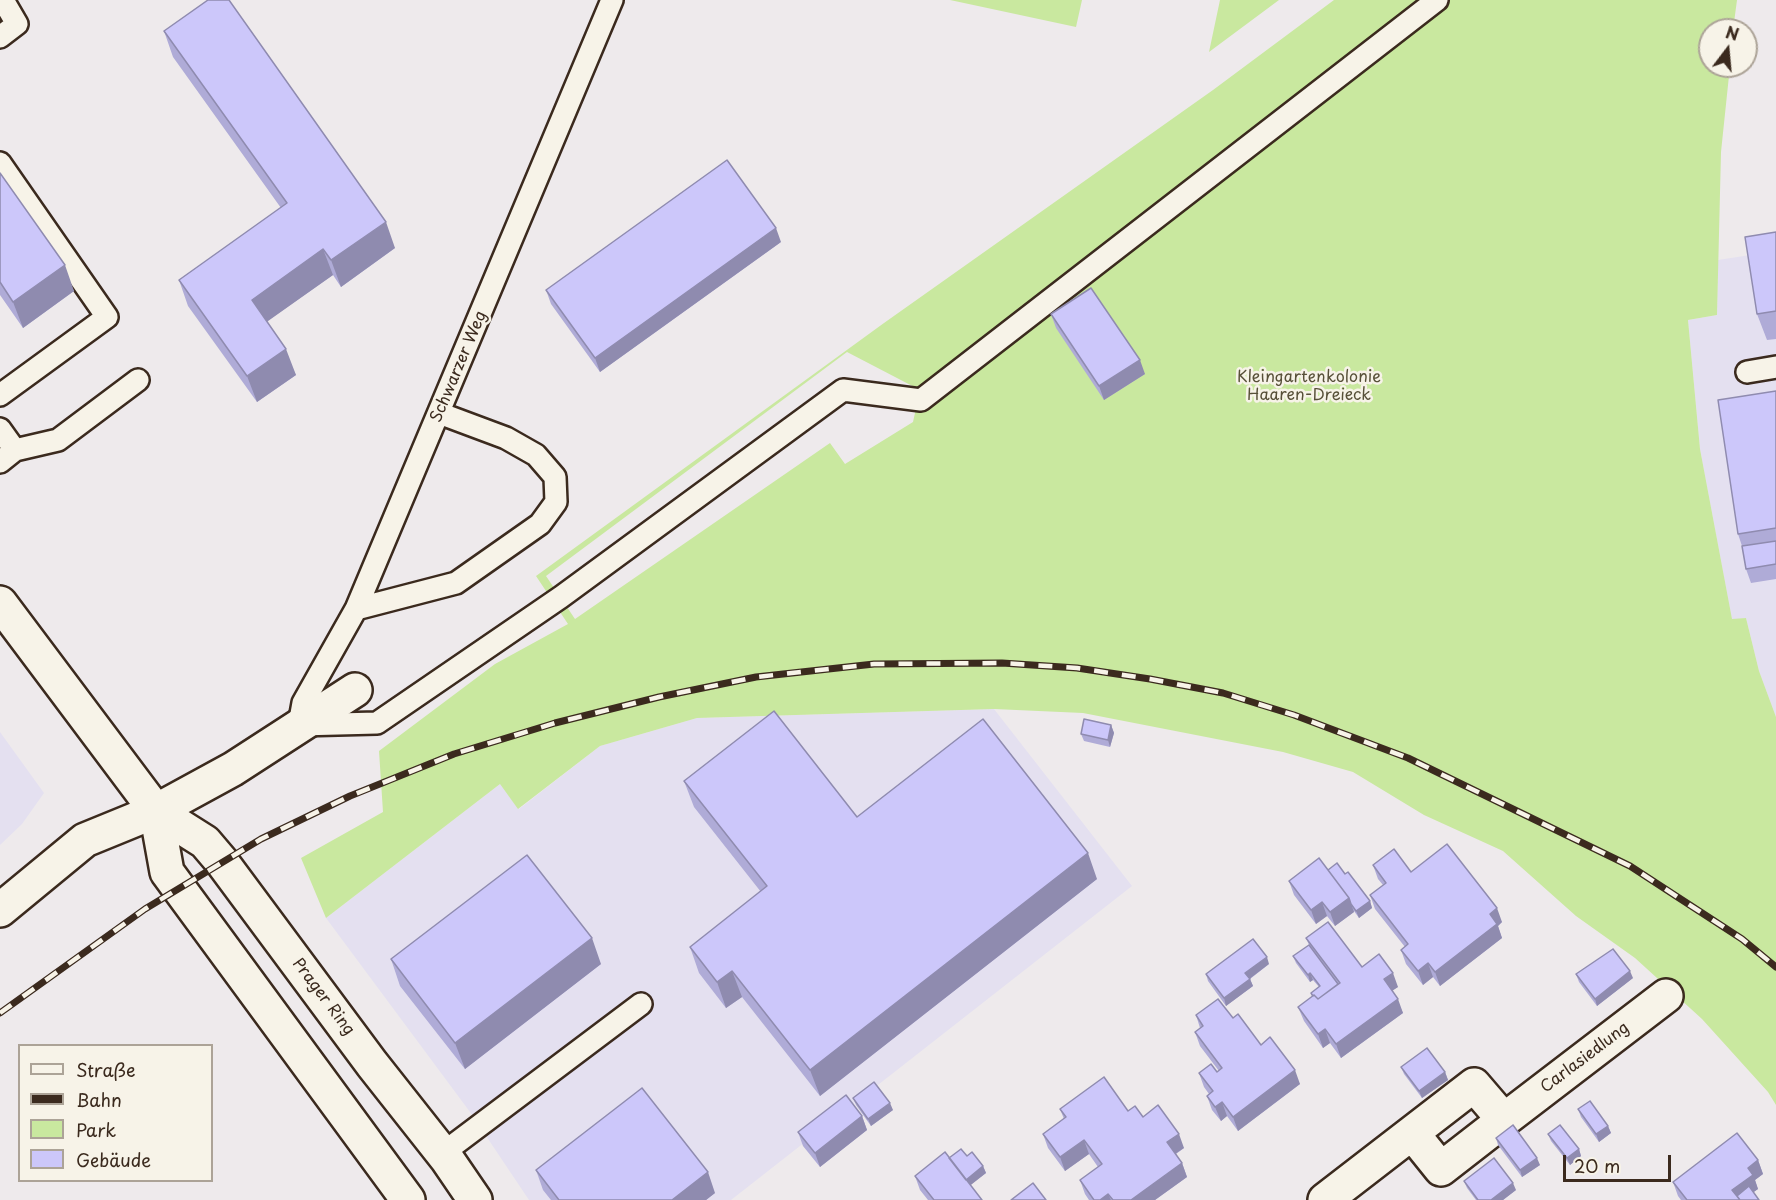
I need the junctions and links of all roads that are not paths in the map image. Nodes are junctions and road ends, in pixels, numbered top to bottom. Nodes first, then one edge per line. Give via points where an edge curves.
1 (3, 0) edge
2 (1437, 0) edge
3 (610, 1) edge
4 (0, 37) edge
5 (0, 163) edge
6 (1776, 367) edge
7 (1747, 372) dead end
8 (138, 380) dead end
9 (0, 395) edge
10 (439, 413) junction
11 (0, 429) edge
12 (8, 456) edge
13 (0, 603) edge
14 (356, 609) junction
15 (356, 690) dead end
16 (299, 725) junction
17 (156, 811) junction
18 (0, 910) edge
19 (1666, 996) dead end
20 (641, 1004) dead end
21 (1504, 1120) junction
22 (1412, 1133) junction
23 (443, 1154) junction
24 (408, 1200) edge
25 (476, 1200) edge
26 (1325, 1200) edge

1 - 4 lane via 17,24
2 - 16 lane via 921,400 843,390 561,597 377,723
3 - 10 lane, Schwarzer Weg
5 - 9 lane via 107,317
6 - 7 lane
8 - 12 lane via 58,441
10 - 14 lane, Schwarzer Weg
10 - 14 lane via 506,438 536,455 555,477 556,502 540,524 456,583
11 - 12 lane
13 - 17 main road, Prager Ring
14 - 16 lane, Schwarzer Weg via 303,703
15 - 16 main road
16 - 17 main road via 233,770
17 - 18 main road via 85,840
17 - 23 main road, Prager Ring via 205,842 222,862
17 - 24 main road, Prager Ring via 167,872
19 - 21 main road, Carlasiedlung
20 - 23 lane
21 - 22 main road via 1474,1085
21 - 22 main road, Carlasiedlung via 1441,1169
22 - 26 main road
23 - 25 main road, Prager Ring

